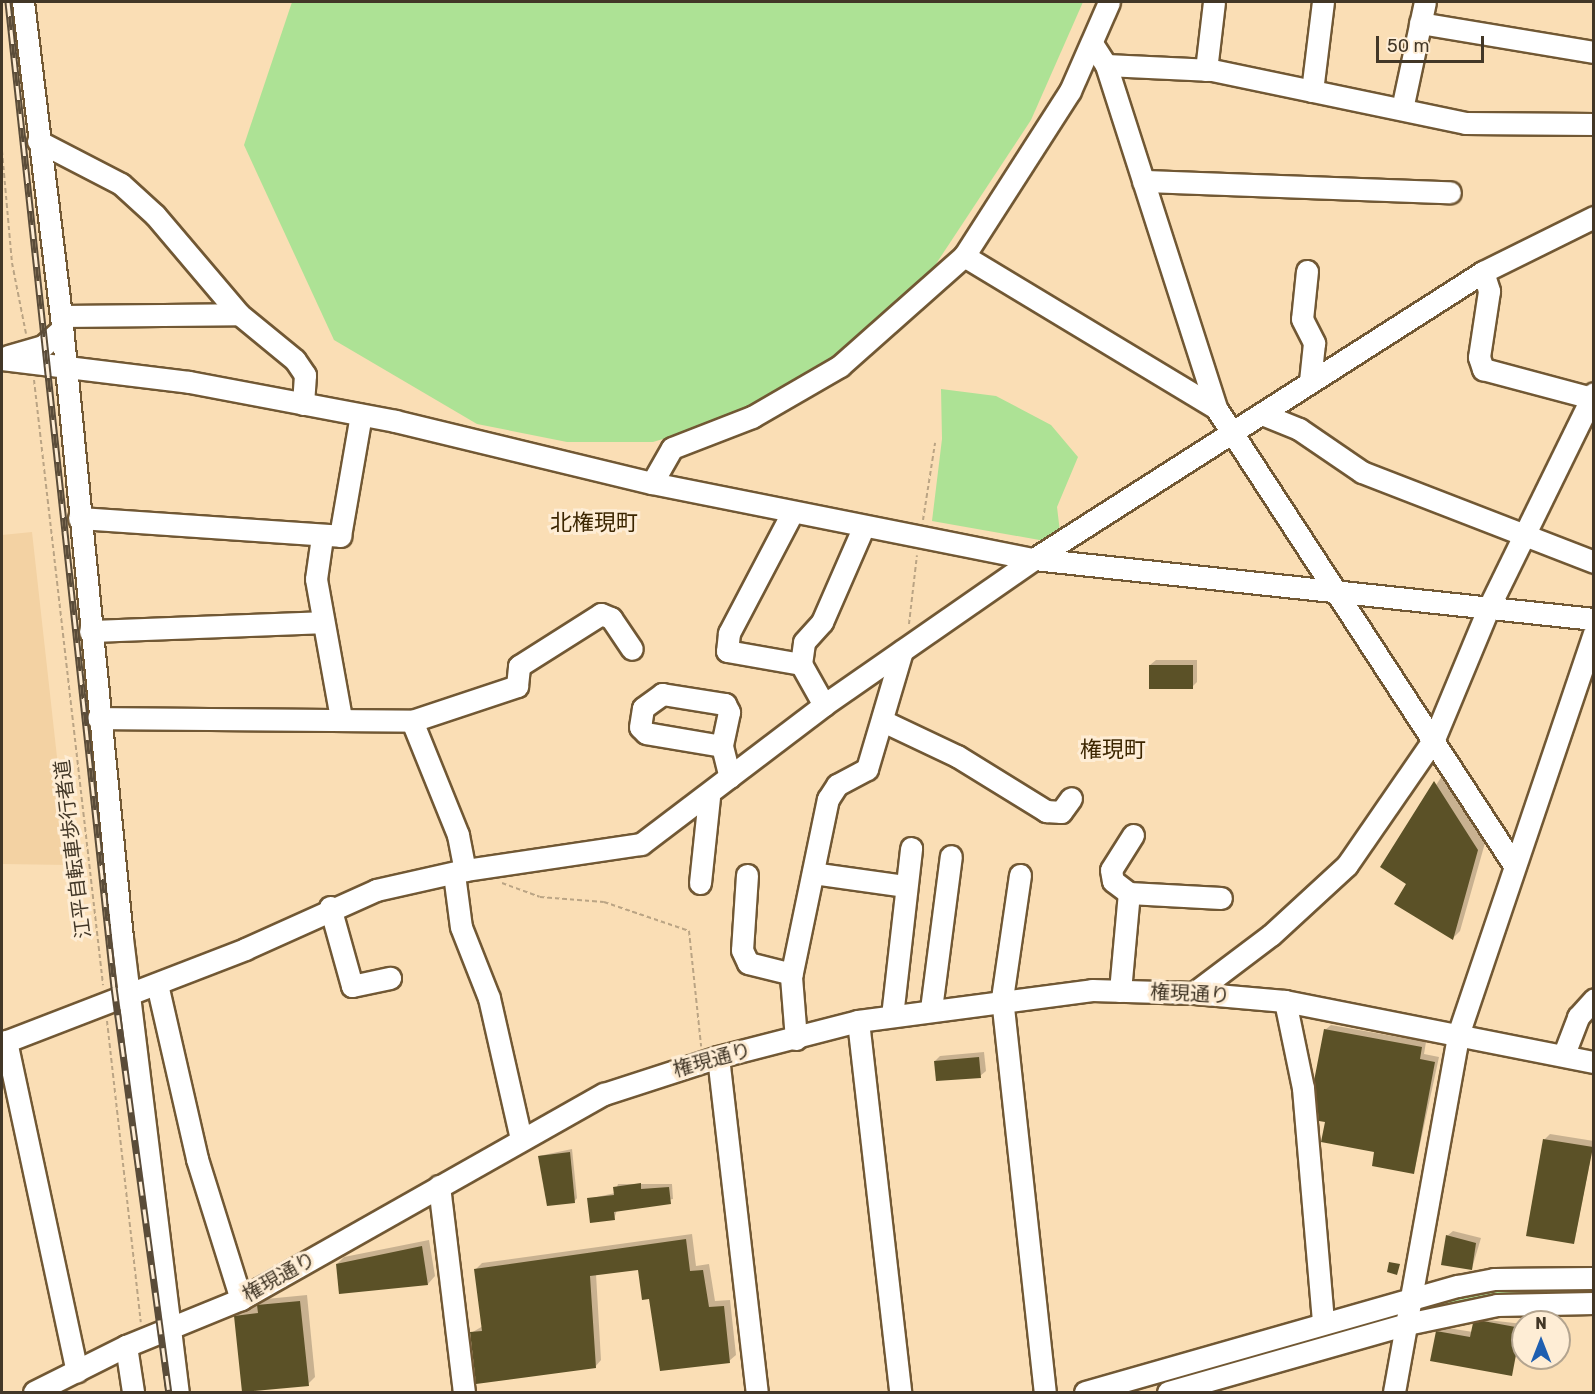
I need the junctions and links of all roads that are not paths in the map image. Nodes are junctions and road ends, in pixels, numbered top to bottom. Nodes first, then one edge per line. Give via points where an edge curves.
1 (23, 2) edge
2 (1109, 2) edge
3 (1214, 2) edge
4 (1323, 2) edge
5 (1425, 2) edge
6 (1420, 23) junction
7 (1093, 45) junction
8 (1593, 52) edge
9 (1106, 65) junction
10 (1206, 70) junction
11 (1312, 91) junction
12 (1402, 109) junction
13 (1593, 124) edge
14 (38, 141) junction
15 (1143, 181) junction
16 (1450, 192) dead end
17 (1593, 217) edge
18 (964, 256) junction
19 (1307, 272) dead end
20 (1483, 272) junction
21 (239, 314) junction
22 (61, 323) junction
23 (2, 358) edge
24 (30, 358) junction
25 (65, 367) junction
26 (1310, 382) junction
27 (1593, 395) edge
28 (303, 404) junction
29 (1216, 408) junction
30 (1262, 414) junction
31 (361, 415) junction
32 (1235, 431) junction
33 (652, 483) junction
34 (792, 513) junction
35 (79, 518) junction
36 (863, 528) junction
37 (322, 537) junction
38 (1527, 538) junction
39 (1034, 559) junction
40 (1593, 562) edge
41 (1335, 588) junction
42 (1489, 607) junction
43 (1593, 619) edge
44 (323, 622) junction
45 (90, 631) junction
46 (1593, 633) edge
47 (632, 649) dead end
48 (904, 649) junction
49 (801, 664) junction
50 (824, 705) junction
51 (98, 718) junction
52 (341, 718) junction
53 (412, 722) junction
54 (885, 722) junction
55 (1434, 739) junction
56 (722, 746) dead end
57 (730, 777) junction
58 (709, 797) junction
59 (1071, 798) dead end
60 (1133, 835) dead end
61 (911, 848) dead end
62 (951, 856) dead end
63 (1514, 865) junction
64 (460, 872) junction
65 (813, 873) junction
66 (747, 874) dead end
67 (1020, 875) dead end
68 (700, 883) dead end
69 (906, 886) junction
70 (1129, 893) junction
71 (1221, 898) dead end
72 (330, 907) junction
73 (792, 974) junction
74 (390, 978) dead end
75 (157, 984) junction
76 (1120, 991) junction
77 (1194, 993) junction
78 (129, 994) junction
79 (1002, 998) junction
80 (1593, 999) edge
81 (1284, 1001) junction
82 (931, 1009) junction
83 (891, 1016) junction
84 (858, 1022) junction
85 (1458, 1035) junction
86 (796, 1039) junction
87 (4, 1042) edge
88 (1564, 1054) junction
89 (710, 1059) junction
90 (1593, 1062) edge
91 (521, 1139) junction
92 (440, 1186) junction
93 (1593, 1278) edge
94 (241, 1299) junction
95 (1412, 1299) junction
96 (1593, 1303) edge
97 (1323, 1321) junction
98 (1407, 1324) junction
99 (171, 1329) junction
100 (126, 1346) junction
101 (77, 1371) junction
102 (34, 1392) edge
103 (133, 1392) edge
104 (178, 1392) edge
105 (465, 1392) edge
106 (757, 1392) edge
107 (900, 1392) edge
108 (1045, 1392) edge
109 (1085, 1392) edge
110 (1168, 1392) edge
111 (1394, 1392) edge

1 - 14 street
2 - 7 street
3 - 10 street
4 - 11 street
5 - 6 street
6 - 8 street
6 - 12 street
7 - 9 street
7 - 18 street via 989,224
9 - 10 street
9 - 15 street
10 - 11 street
11 - 12 street
12 - 13 street via 1465,123
14 - 21 street via 121,184 155,215
14 - 22 street
15 - 16 street
15 - 29 street
17 - 20 street
18 - 29 street
18 - 33 street via 840,366 752,417 672,448
19 - 26 street via 1302,319 1314,343
20 - 26 street
20 - 27 street via 1489,291 1479,357 1483,369
21 - 22 street
21 - 28 street via 295,360 304,375
22 - 24 street
22 - 25 street
23 - 24 street
24 - 25 street
25 - 28 street via 189,382
25 - 35 street
26 - 30 street
27 - 38 street
28 - 31 street
29 - 32 street
30 - 32 street
30 - 38 street via 1299,429 1362,472
31 - 33 street
31 - 37 street via 339,536
32 - 39 street
32 - 41 street
33 - 34 street
34 - 36 street
34 - 49 street via 729,633 727,651
35 - 37 street
35 - 45 street
36 - 39 street
36 - 49 street via 822,622 804,642
37 - 44 street via 316,579
38 - 40 street
38 - 42 street
39 - 41 street via 1213,581
39 - 48 street
41 - 42 street
41 - 55 street
42 - 43 street
42 - 55 street
44 - 45 street
44 - 52 street
45 - 51 street
46 - 63 street
47 - 53 street via 611,618 601,614 519,666 517,686
48 - 50 street
48 - 54 street
49 - 50 street
50 - 57 street
51 - 52 street
51 - 78 street
52 - 53 street
53 - 64 street via 458,835
54 - 59 street via 957,756 1053,814
54 - 65 street via 867,769 837,785 828,799
55 - 63 street
55 - 77 street via 1347,865 1271,935
56 - 57 street
57 - 58 street
58 - 64 street via 641,844
58 - 68 street
60 - 70 street via 1111,870 1113,881
61 - 69 street
62 - 82 street
63 - 85 street
64 - 72 street via 376,890
64 - 91 street via 461,927 489,998
65 - 69 street
65 - 73 street
66 - 73 street via 742,950 748,963
67 - 79 street
69 - 83 street
70 - 71 street
70 - 76 street
72 - 74 street via 352,986
72 - 75 street
73 - 86 street
75 - 78 street
75 - 94 street via 197,1159
76 - 77 street, 権現通り
76 - 79 street, 権現通り
77 - 81 street, 権現通り
78 - 87 street
78 - 99 street
79 - 82 street, 権現通り
79 - 108 street
80 - 88 street via 1578,1017
81 - 85 street, 権現通り
81 - 97 street via 1304,1088
82 - 83 street, 権現通り
83 - 84 street, 権現通り
84 - 86 street, 権現通り
84 - 107 street
85 - 88 street, 権現通り
85 - 95 street
86 - 89 street, 権現通り
87 - 101 street
88 - 90 street, 権現通り
89 - 91 street, 権現通り via 604,1095
89 - 106 street
91 - 92 street, 権現通り
92 - 94 street, 権現通り
92 - 105 street
93 - 95 street via 1494,1279
94 - 99 street, 権現通り
95 - 97 street
95 - 98 street
96 - 98 street via 1497,1305
97 - 109 street
98 - 110 street
98 - 111 street
99 - 100 street, 権現通り
99 - 104 street
100 - 101 street, 権現通り
100 - 103 street
101 - 102 street, 権現通り

